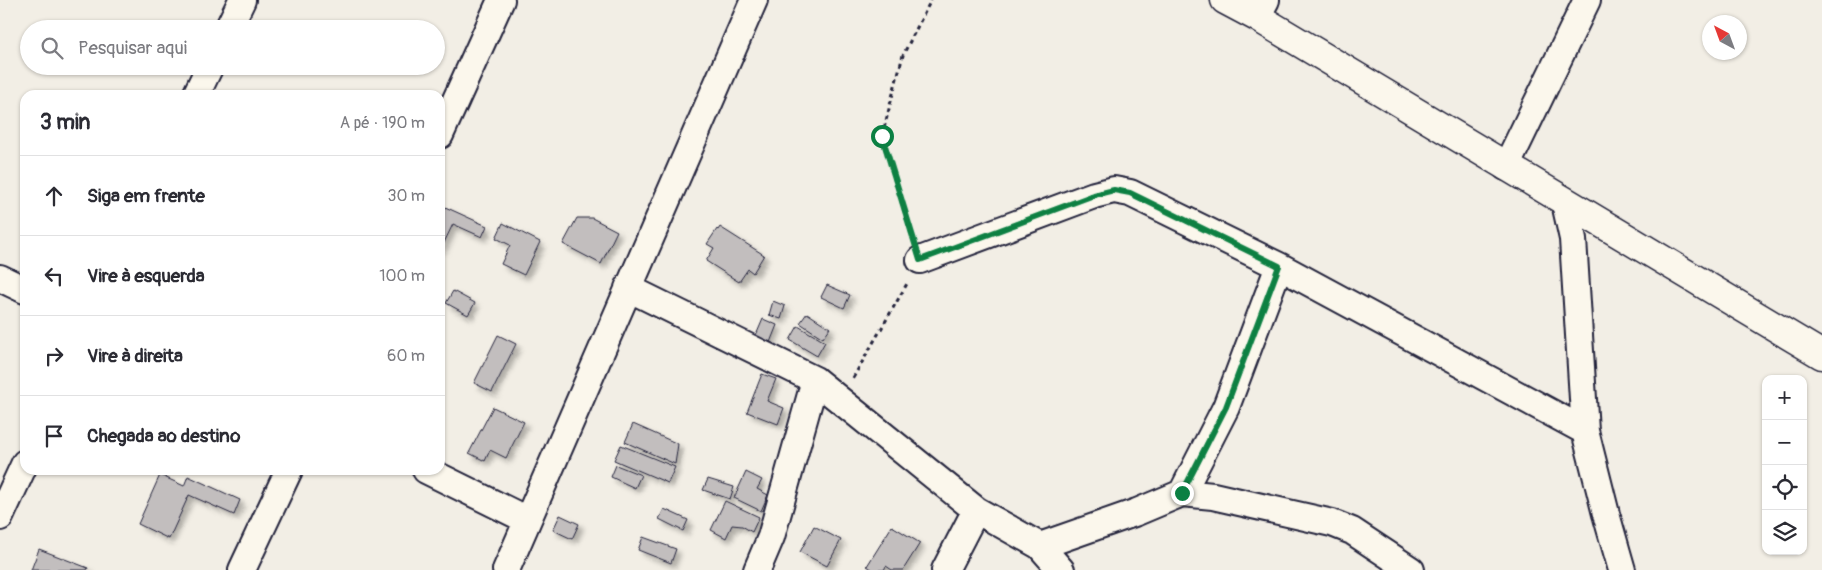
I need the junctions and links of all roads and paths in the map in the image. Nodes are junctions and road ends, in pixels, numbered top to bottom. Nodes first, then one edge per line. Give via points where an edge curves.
1 (242, 0) edge
2 (501, 0) edge
3 (754, 0) edge
4 (931, 0) edge
5 (1225, 0) edge
6 (1587, 0) edge
7 (1262, 8) edge
8 (232, 20) edge
9 (206, 75) edge
10 (198, 90) edge
11 (445, 124) edge
12 (1506, 167) junction
13 (1566, 202) junction
14 (920, 260) junction
15 (1279, 266) junction
16 (0, 278) edge
17 (20, 288) edge
18 (628, 288) junction
19 (1822, 355) edge
20 (815, 380) junction
21 (840, 401) junction
22 (1584, 431) junction
23 (20, 474) edge
24 (287, 475) edge
25 (436, 475) edge
26 (1182, 493) junction
27 (976, 510) junction
28 (0, 517) edge
29 (527, 520) junction
30 (1040, 546) junction
31 (242, 570) edge
32 (506, 570) edge
33 (757, 570) edge
34 (945, 570) edge
35 (1061, 570) edge
36 (1411, 570) edge
37 (1622, 570) edge

1 - 8 street
2 - 11 street
3 - 18 street
4 - 14 path via 903,54 882,136
5 - 7 street
6 - 12 street
7 - 12 street
9 - 10 street
12 - 13 street
13 - 19 street
13 - 22 street via 1573,239
14 - 15 street via 1114,190 1130,193
14 - 21 path
15 - 22 street
15 - 26 street via 1226,407
16 - 17 street
18 - 20 street
18 - 29 street
20 - 21 street
20 - 33 street via 771,536
21 - 27 street
22 - 37 street
23 - 28 street
24 - 31 street
25 - 29 street
26 - 30 street
26 - 36 street via 1212,496 1332,523 1352,531
27 - 30 street
27 - 34 street
29 - 32 street
30 - 35 street

